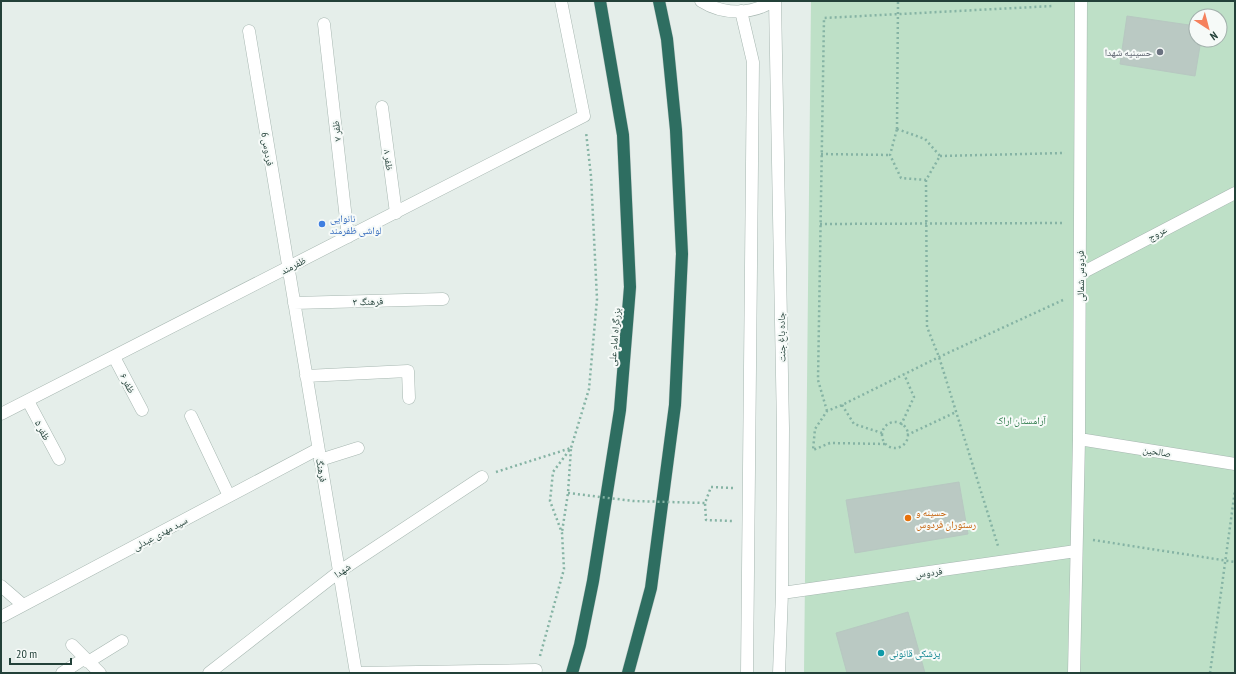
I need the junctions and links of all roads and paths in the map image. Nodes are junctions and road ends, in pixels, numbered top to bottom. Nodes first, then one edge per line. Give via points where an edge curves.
1 (561, 1) edge
2 (600, 1) edge
3 (660, 1) edge
4 (701, 1) edge
5 (774, 1) edge
6 (898, 1) edge
7 (1081, 1) edge
8 (1053, 6) dead end
9 (742, 11) junction
10 (898, 14) junction
11 (324, 24) dead end
12 (248, 31) dead end
13 (382, 107) dead end
14 (584, 116) junction
15 (897, 129) junction
16 (1080, 153) junction
17 (821, 154) junction
18 (890, 154) junction
19 (940, 156) junction
20 (926, 180) junction
21 (1235, 193) edge
22 (396, 213) junction
23 (1080, 223) junction
24 (820, 224) junction
25 (926, 224) junction
26 (348, 237) junction
27 (288, 268) junction
28 (1080, 274) junction
29 (1080, 292) junction
30 (443, 299) dead end
31 (294, 303) junction
32 (114, 357) junction
33 (939, 357) junction
34 (904, 374) junction
35 (306, 376) junction
36 (409, 398) dead end
37 (28, 401) junction
38 (842, 405) junction
39 (142, 410) dead end
40 (828, 411) junction
41 (956, 412) junction
42 (1, 414) edge
43 (191, 416) dead end
44 (902, 425) junction
45 (882, 433) junction
46 (908, 435) junction
47 (1079, 439) junction
48 (885, 444) junction
49 (358, 448) dead end
50 (571, 448) junction
51 (319, 455) junction
52 (59, 459) dead end
53 (1235, 464) edge
54 (482, 477) joint
55 (749, 489) junction
56 (1235, 490) edge
57 (568, 494) junction
58 (229, 496) junction
59 (705, 503) junction
60 (749, 522) junction
61 (562, 533) junction
62 (1076, 538) junction
63 (1076, 551) junction
64 (1225, 560) junction
65 (1003, 561) junction
66 (1235, 562) edge
67 (340, 572) junction
68 (1, 586) edge
69 (782, 593) junction
70 (23, 605) junction
71 (1, 617) edge
72 (122, 641) dead end
73 (72, 644) dead end
74 (86, 660) junction
75 (536, 670) joint
76 (62, 673) edge
77 (100, 673) edge
78 (209, 673) edge
79 (356, 673) edge
80 (572, 673) edge
81 (628, 673) edge
82 (747, 673) edge
83 (779, 673) edge
84 (1074, 673) edge
85 (1210, 673) edge

1 - 14 street
2 - 80 highway, بزرگراه امام علی via 624,135 630,287 620,410 593,581
3 - 81 highway via 667,39 676,130 682,254 676,397 651,588
4 - 9 street via 717,9
5 - 9 street via 759,8
5 - 69 street, جاده باغ جنت via 783,428
6 - 10 path
7 - 16 street, فردوس شمالی
8 - 10 path
9 - 55 street via 753,62
10 - 15 path
10 - 17 path via 824,18
11 - 26 street, ظفر ۷
12 - 27 street, فردوس 6
13 - 22 street, ظفر ۸
14 - 22 street, ظفرمند
14 - 50 path via 591,176 596,299 589,389
15 - 18 path
15 - 19 path via 924,139
16 - 19 path
16 - 23 street, فردوس شمالی
17 - 18 path
17 - 24 path
18 - 20 path via 901,178
19 - 20 path
20 - 25 path
21 - 28 street, عروج
22 - 26 street, ظفرمند
23 - 25 path
23 - 28 street, فردوس شمالی
24 - 25 path
24 - 40 path via 818,380
25 - 33 path via 927,327
26 - 27 street, ظفرمند
27 - 31 street, فرهنگ
27 - 32 street, ظفرمند
28 - 29 street, فردوس شمالی
29 - 33 path
29 - 47 street, فردوس شمالی
30 - 31 street, فرهنگ ۳
31 - 35 street, فرهنگ
32 - 37 street, ظفرمند
32 - 39 street, ظفر ۶
33 - 34 path
33 - 41 path
34 - 38 path
34 - 44 path via 914,397
35 - 36 street via 408,371
35 - 51 street, فرهنگ
37 - 42 street, ظفرمند
37 - 52 street, ظفر ۵
38 - 40 path
38 - 45 path via 854,424
40 - 48 path via 815,429 813,450 830,443
41 - 46 path
41 - 65 path
43 - 58 street
44 - 45 path via 896,422 890,424
44 - 46 path
45 - 48 path
46 - 48 path via 902,446 897,448 890,448
47 - 53 street, صالحین
47 - 62 street, فردوس شمالی
49 - 51 street, سید مهدی عبدلی
50 - 54 path
50 - 57 path
50 - 61 path via 553,472 552,479 550,501
51 - 58 street, سید مهدی عبدلی
51 - 67 street, فرهنگ
54 - 67 street, شهدا
55 - 59 path via 711,487
55 - 60 street
56 - 64 path
57 - 59 path, bridge via 633,501
57 - 61 path
58 - 70 street, سید مهدی عبدلی
59 - 60 path via 706,520
60 - 82 street
61 - 75 path via 564,569
62 - 63 street, فردوس شمالی
62 - 64 path
63 - 65 street, فردوس
63 - 84 street, فردوس شمالی
64 - 66 path
64 - 85 path
65 - 69 street, فردوس
67 - 78 street, شهدا
67 - 79 street, فرهنگ
68 - 70 street
69 - 83 street, جاده باغ جنت
70 - 71 street, سید مهدی عبدلی
72 - 74 street
73 - 74 street
74 - 76 street
74 - 77 street
75 - 79 street

